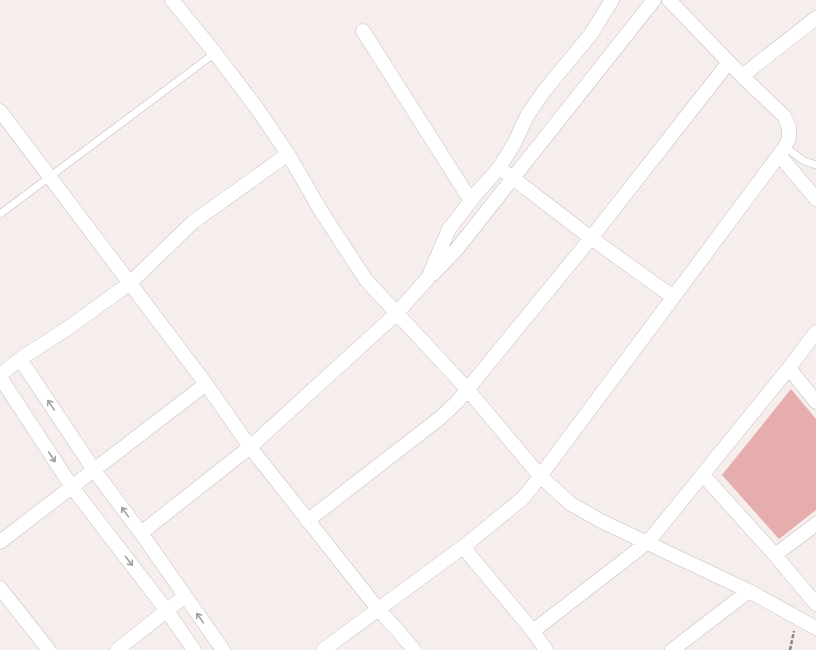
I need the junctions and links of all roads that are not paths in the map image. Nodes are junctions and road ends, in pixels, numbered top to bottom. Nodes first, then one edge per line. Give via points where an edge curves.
1 (172, 0) edge
2 (612, 0) edge
3 (654, 0) edge
4 (669, 0) edge
5 (816, 18) edge
6 (363, 31) dead end
7 (215, 52) junction
8 (729, 62) junction
9 (742, 76) junction
10 (0, 111) edge
11 (782, 151) junction
12 (288, 154) junction
13 (816, 165) edge
14 (499, 168) junction
15 (49, 176) junction
16 (513, 178) junction
17 (816, 199) edge
18 (471, 201) junction
19 (0, 214) edge
20 (591, 238) junction
21 (428, 278) junction
22 (130, 283) junction
23 (673, 297) junction
24 (396, 314) junction
25 (816, 332) edge
26 (20, 359) junction
27 (789, 368) junction
28 (0, 376) edge
29 (206, 384) junction
30 (468, 390) junction
31 (816, 402) edge
32 (250, 447) junction
33 (94, 470) junction
34 (703, 474) junction
35 (540, 476) junction
36 (72, 487) junction
37 (307, 521) junction
38 (816, 524) edge
39 (141, 533) junction
40 (0, 542) edge
41 (648, 542) junction
42 (463, 547) junction
43 (775, 555) junction
44 (0, 588) edge
45 (749, 591) junction
46 (185, 596) junction
47 (816, 604) edge
48 (378, 608) junction
49 (167, 611) junction
50 (816, 628) edge
51 (533, 631) junction
52 (49, 650) edge
53 (117, 650) edge
54 (194, 650) edge
55 (223, 650) edge
56 (323, 650) edge
57 (414, 650) edge
58 (546, 650) edge
59 (672, 650) edge

1 - 7 street
2 - 14 street via 591,34 526,116 514,144
3 - 16 street
4 - 8 street
5 - 9 street
6 - 18 street
7 - 12 street
7 - 15 lane
8 - 9 street
8 - 20 street
9 - 11 street via 784,116 789,127 788,138
10 - 15 street
11 - 13 lane
11 - 17 street
11 - 23 street
12 - 22 street via 193,222
12 - 24 street via 366,280
14 - 16 street
14 - 18 street
15 - 19 lane
15 - 22 street
16 - 20 street
16 - 21 street via 456,250
18 - 21 street via 449,229
20 - 23 street
20 - 30 street
21 - 24 street
22 - 26 street
22 - 29 street
23 - 35 street
24 - 30 street
24 - 32 street
25 - 27 street
26 - 28 street
33 -> 26 street
27 - 31 street
27 - 34 street
28 -> 36 street
29 - 32 street
29 - 33 street
30 - 35 street
30 - 37 street via 440,418
32 - 37 street
32 - 39 street
33 - 36 street
39 -> 33 street
34 - 41 street
34 - 43 street
35 - 41 street via 571,504
35 - 42 street via 522,499
36 - 40 street
36 -> 49 street
37 - 48 street
38 - 43 street
39 - 46 street
41 - 45 street
41 - 51 street
42 - 48 street
42 - 51 street
43 - 47 street
44 - 52 street
45 - 50 street
45 - 59 street
46 - 49 street
55 -> 46 street
48 - 56 street
48 - 57 street
49 - 53 street
49 - 54 street
51 - 58 street

